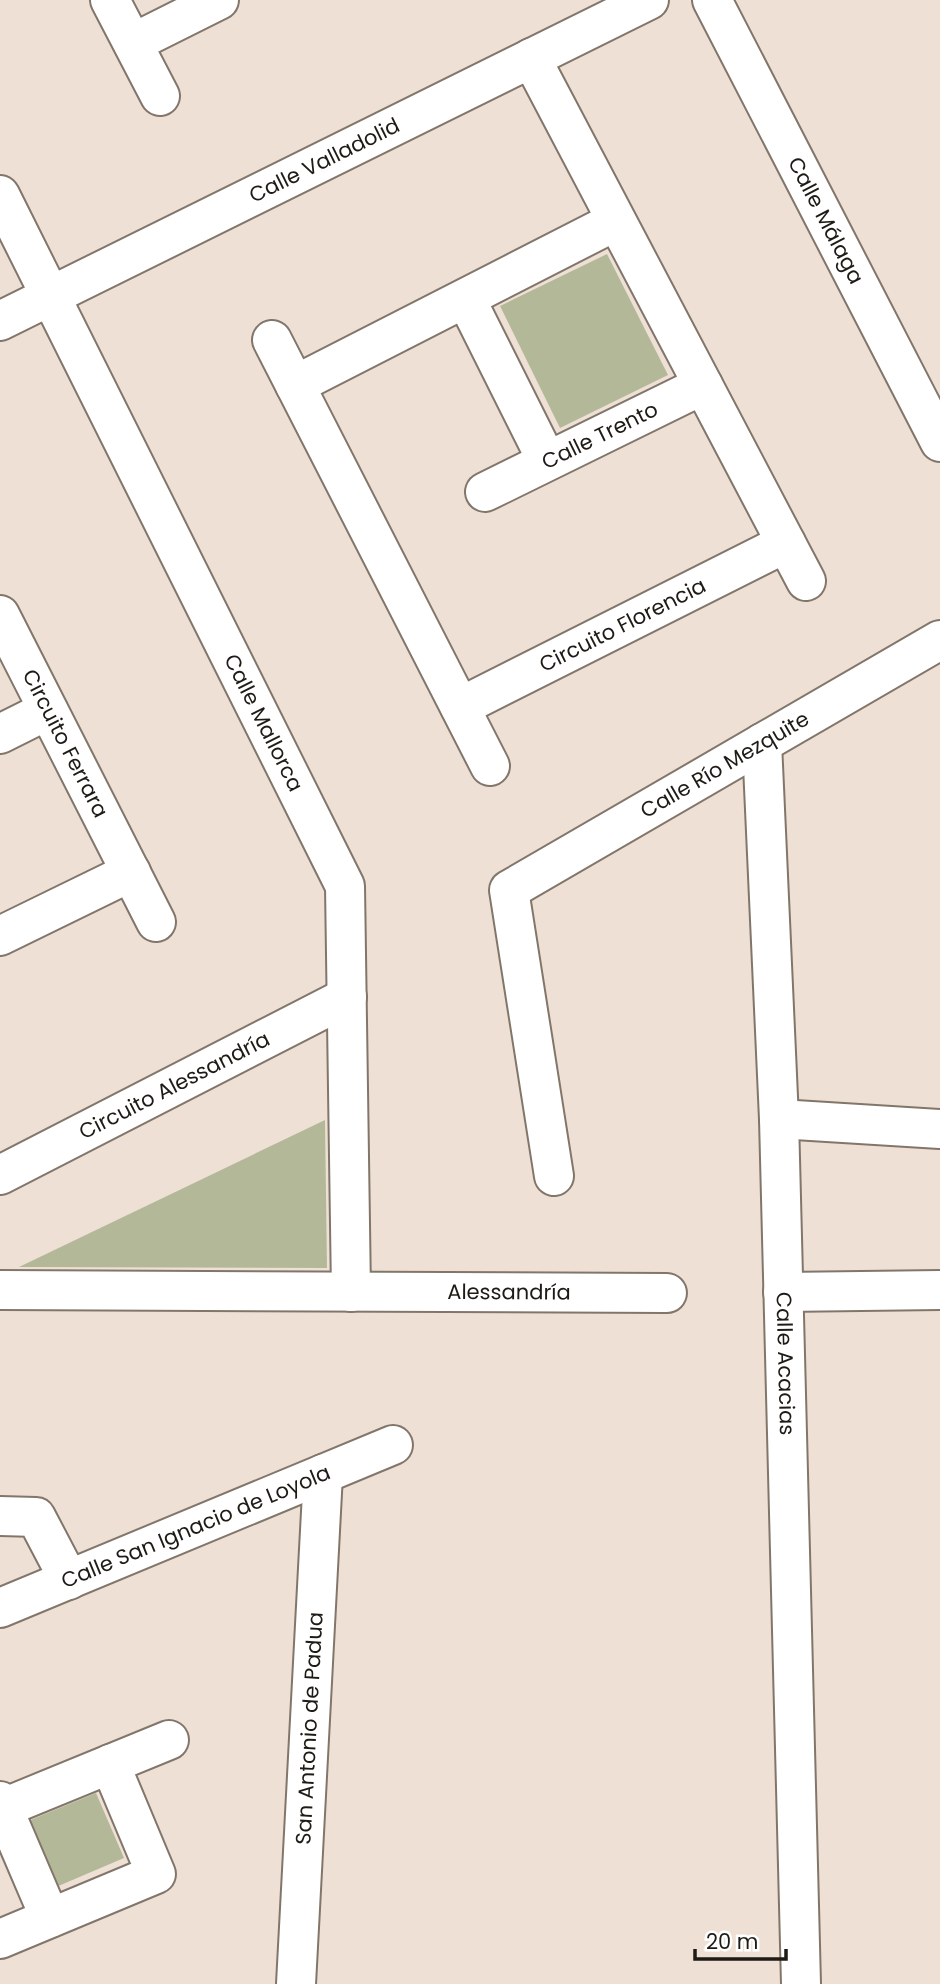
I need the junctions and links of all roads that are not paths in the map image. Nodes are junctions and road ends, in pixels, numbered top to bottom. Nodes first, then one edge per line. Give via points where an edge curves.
1 (110, 0) edge
2 (219, 0) edge
3 (649, 0) edge
4 (712, 0) edge
5 (133, 43) junction
6 (531, 58) junction
7 (160, 96) dead end
8 (0, 195) edge
9 (617, 221) junction
10 (51, 296) junction
11 (466, 299) junction
12 (0, 321) edge
13 (272, 340) dead end
14 (295, 385) junction
15 (703, 385) junction
16 (940, 442) edge
17 (547, 461) junction
18 (485, 492) dead end
19 (786, 543) junction
20 (806, 581) dead end
21 (0, 615) edge
22 (940, 640) edge
23 (460, 707) junction
24 (48, 710) junction
25 (0, 734) edge
26 (762, 743) junction
27 (490, 766) dead end
28 (131, 872) junction
29 (156, 922) dead end
30 (0, 936) edge
31 (347, 997) junction
32 (779, 1119) junction
33 (940, 1129) edge
34 (0, 1175) edge
35 (554, 1175) dead end
36 (0, 1290) edge
37 (940, 1290) edge
38 (351, 1292) junction
39 (783, 1292) junction
40 (667, 1293) dead end
41 (393, 1445) dead end
42 (323, 1474) junction
43 (0, 1516) edge
44 (69, 1580) junction
45 (0, 1608) edge
46 (169, 1740) dead end
47 (110, 1764) junction
48 (2, 1805) edge
49 (50, 1918) junction
50 (0, 1939) edge
51 (296, 1984) edge
52 (801, 1984) edge

1 - 5 street
2 - 5 street
3 - 6 street, Calle Valladolid
4 - 16 street, Calle Málaga
5 - 7 street
6 - 9 street
6 - 10 street, Calle Valladolid
8 - 10 street, Calle Mallorca
9 - 11 street
9 - 15 street
10 - 12 street, Calle Valladolid
10 - 31 street, Calle Mallorca via 345,886
11 - 14 street
11 - 17 street, Calle Trento
13 - 14 street
14 - 23 street
15 - 17 street, Calle Trento
15 - 19 street
17 - 18 street
19 - 20 street
19 - 23 street, Circuito Florencia
21 - 24 street, Circuito Ferrara
22 - 26 street, Calle Río Mezquite
23 - 27 street
24 - 25 street
24 - 28 street, Circuito Ferrara
26 - 32 street, Calle Acacias
26 - 35 street, Calle Río Mezquite via 509,890
28 - 29 street, Circuito Ferrara
28 - 30 street
31 - 34 street, Circuito Alessandría
31 - 38 street, Calle Mallorca
32 - 33 street
32 - 39 street, Calle Acacias
36 - 38 street
37 - 39 street
38 - 40 street, Alessandría
39 - 52 street, Calle Acacias
41 - 42 street, Calle San Ignacio de Loyola
42 - 44 street, Calle San Ignacio de Loyola
42 - 51 street, San Antonio de Padua
43 - 44 street via 36,1517
44 - 45 street, Calle San Ignacio de Loyola
46 - 47 street
47 - 48 street
47 - 49 street via 156,1874
48 - 49 street
49 - 50 street

